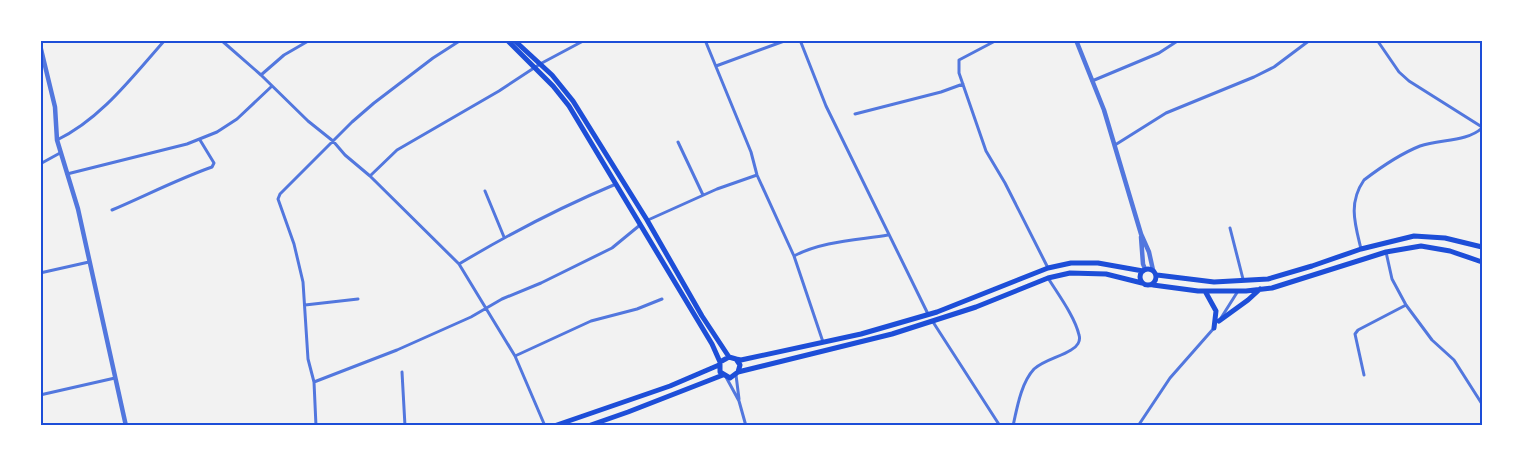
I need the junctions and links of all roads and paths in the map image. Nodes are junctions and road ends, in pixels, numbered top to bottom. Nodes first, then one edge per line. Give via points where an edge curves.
1 (165, 40) edge
2 (221, 40) edge
3 (310, 40) edge
4 (461, 40) edge
5 (507, 40) edge
6 (514, 40) edge
7 (585, 40) edge
8 (705, 40) edge
9 (787, 40) edge
10 (800, 40) edge
11 (997, 40) edge
12 (1076, 40) edge
13 (1179, 40) edge
14 (1310, 40) edge
15 (1377, 40) edge
16 (40, 45) edge
17 (540, 64) junction
18 (716, 66) junction
19 (534, 68) junction
20 (261, 75) junction
21 (1092, 81) junction
22 (963, 84) junction
23 (272, 86) junction
24 (855, 114) dead end
25 (1482, 128) edge
26 (57, 140) junction
27 (200, 140) junction
28 (333, 141) junction
29 (678, 142) dead end
30 (1115, 145) junction
31 (60, 153) junction
32 (40, 164) edge
33 (67, 174) junction
34 (757, 175) junction
35 (370, 176) junction
36 (616, 184) junction
37 (485, 191) dead end
38 (703, 195) junction
39 (112, 210) dead end
40 (644, 222) junction
41 (1230, 228) dead end
42 (1141, 234) junction
43 (888, 235) junction
44 (504, 237) junction
45 (1482, 247) edge
46 (1361, 249) junction
47 (1386, 252) junction
48 (794, 256) junction
49 (89, 262) junction
50 (1482, 262) edge
51 (459, 264) junction
52 (1048, 268) junction
53 (1144, 270) junction
54 (40, 273) edge
55 (1155, 273) junction
56 (1048, 278) junction
57 (1243, 281) junction
58 (1142, 283) junction
59 (1153, 285) junction
60 (1260, 289) junction
61 (1205, 291) junction
62 (1238, 291) junction
63 (358, 299) dead end
64 (662, 299) dead end
65 (305, 305) junction
66 (1406, 305) junction
67 (487, 308) junction
68 (928, 314) junction
69 (1219, 321) junction
70 (933, 322) junction
71 (1214, 328) junction
72 (823, 342) junction
73 (515, 356) junction
74 (729, 357) junction
75 (736, 359) junction
76 (720, 364) junction
77 (402, 372) dead end
78 (737, 374) junction
79 (1364, 375) dead end
80 (724, 376) junction
81 (116, 378) junction
82 (314, 382) junction
83 (40, 395) edge
84 (739, 401) junction
85 (1482, 404) edge
86 (606, 418) junction
87 (1139, 424) edge
88 (126, 426) edge
89 (316, 426) edge
90 (405, 426) edge
91 (545, 426) edge
92 (555, 426) edge
93 (588, 426) edge
94 (607, 426) edge
95 (746, 426) edge
96 (1000, 426) edge
97 (1013, 426) edge
98 (1144, 426) edge

1 - 26 street via 107,103
2 - 20 street
3 - 20 street
4 - 28 street via 374,103
5 - 19 main road
6 - 17 main road
7 - 17 street
8 - 18 street
9 - 18 street
10 - 43 street via 826,106
11 - 22 street via 958,60
12 - 21 street
13 - 21 street via 1159,53
14 - 30 street via 1274,67 1166,113
15 - 25 street via 1409,81
16 - 26 street
17 - 19 street
17 - 40 main road via 570,96
18 - 34 street
19 - 35 street via 397,150
19 - 36 main road via 569,106
20 - 23 street
21 - 30 street
22 - 24 street
22 - 52 street via 986,151
23 - 27 street via 225,129
23 - 28 street
25 - 46 street via 1470,136 1409,151 1364,180 1353,207
26 - 31 street
27 - 33 street
27 - 39 street via 214,163 212,167
28 - 35 street
28 - 65 street via 278,199 299,263
29 - 38 street
30 - 42 street
31 - 32 street
31 - 33 street
33 - 49 street
34 - 38 street
34 - 48 street
35 - 51 street
36 - 40 main road
36 - 44 street
37 - 44 street
38 - 40 street
40 - 67 street via 612,248
40 - 74 main road
40 - 76 main road
41 - 57 street
42 - 53 street
42 - 55 street
43 - 48 street
43 - 68 street
44 - 51 street
45 - 46 main road via 1414,236
46 - 57 main road via 1284,275
47 - 50 main road via 1421,246 1441,248
47 - 60 main road via 1287,285
47 - 66 street via 1392,279
48 - 72 street
49 - 54 street
49 - 81 street
51 - 67 street
52 - 53 main road via 1098,263
52 - 68 main road
53 - 55 main road
53 - 58 main road via 1140,275
55 - 57 main road via 1214,282
55 - 59 main road
56 - 58 main road via 1095,273
56 - 70 main road
56 - 97 street via 1072,319 1079,343 1032,372
58 - 59 main road
59 - 61 main road
60 - 62 main road
60 - 69 main road
61 - 62 main road
61 - 71 main road via 1216,311
62 - 69 street
63 - 65 street
64 - 73 street via 591,321
65 - 82 street via 308,359
66 - 79 street via 1355,334
66 - 85 street via 1432,340 1454,360
67 - 73 street
67 - 82 street via 446,329
68 - 72 main road
69 - 71 street
70 - 78 main road
70 - 96 street
71 - 87 street via 1170,378
72 - 75 main road
73 - 91 street
74 - 75 main road
74 - 76 main road
75 - 78 main road via 740,365
76 - 80 main road
76 - 92 main road via 670,386
77 - 90 street
78 - 80 main road
78 - 84 street
80 - 84 street
80 - 86 main road
81 - 83 street
81 - 88 street
82 - 89 street
84 - 95 street
86 - 93 main road
86 - 94 street
87 - 98 street

